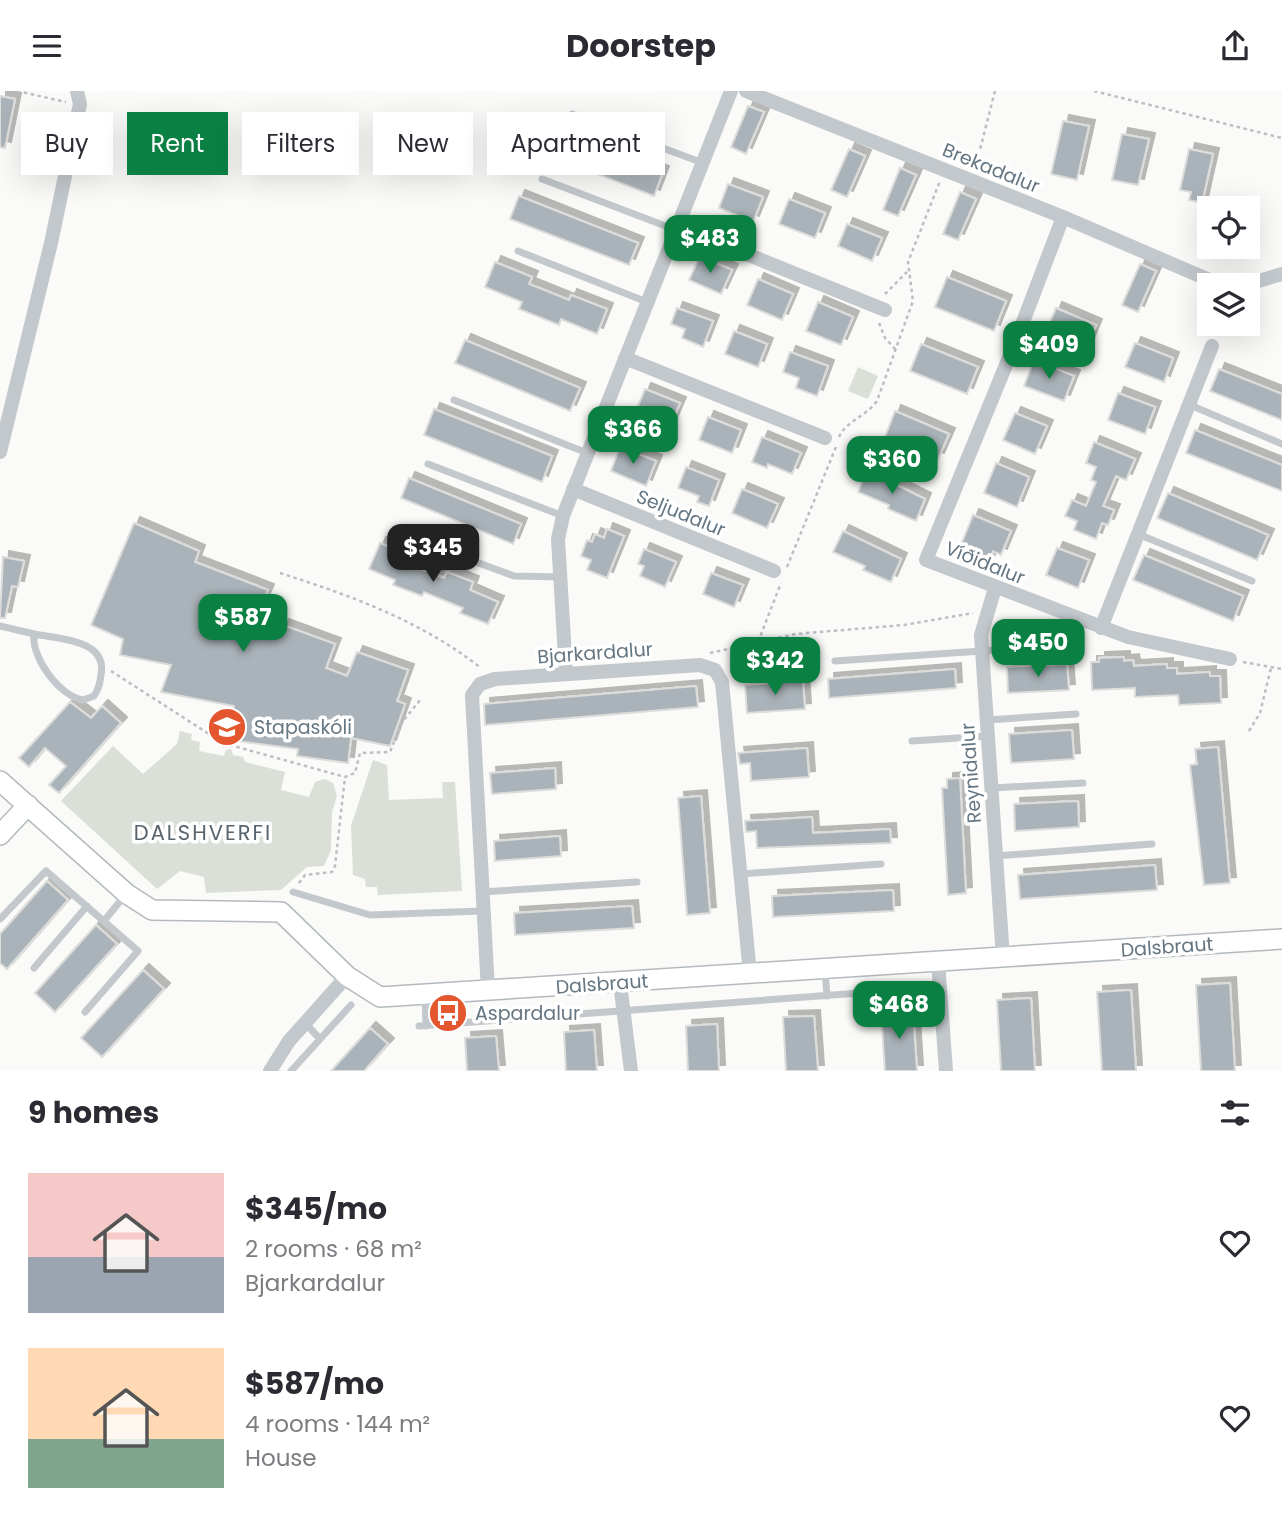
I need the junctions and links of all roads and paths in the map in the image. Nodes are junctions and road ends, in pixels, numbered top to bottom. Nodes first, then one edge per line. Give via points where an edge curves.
1 (17, 91) edge
2 (731, 91) edge
3 (746, 91) edge
4 (995, 91) edge
5 (1094, 91) edge
6 (79, 98) edge
7 (1282, 138) edge
8 (665, 149) edge
9 (703, 163) junction
10 (944, 170) junction
11 (542, 179) dead end
12 (972, 181) junction
13 (1063, 217) junction
14 (677, 228) junction
15 (518, 251) dead end
16 (1282, 274) edge
17 (1197, 275) edge
18 (1260, 281) edge
19 (647, 302) junction
20 (885, 310) dead end
21 (1212, 346) dead end
22 (625, 358) junction
23 (454, 400) dead end
24 (1190, 405) junction
25 (825, 438) dead end
26 (1282, 444) edge
27 (0, 453) edge
28 (587, 453) junction
29 (428, 464) dead end
30 (573, 489) junction
31 (563, 516) junction
32 (1138, 534) junction
33 (416, 540) dead end
34 (774, 572) dead end
35 (280, 573) dead end
36 (560, 577) junction
37 (1252, 581) dead end
38 (995, 588) junction
39 (986, 611) junction
40 (0, 625) edge
41 (1101, 628) junction
42 (34, 634) junction
43 (758, 642) junction
44 (1070, 645) dead end
45 (982, 651) junction
46 (1230, 659) joint
47 (835, 661) dead end
48 (700, 665) junction
49 (102, 666) junction
50 (1271, 668) junction
51 (1282, 669) edge
52 (566, 674) junction
53 (495, 679) junction
54 (421, 699) dead end
55 (1076, 714) dead end
56 (987, 720) junction
57 (1250, 731) dead end
58 (988, 736) junction
59 (912, 741) dead end
60 (345, 777) junction
61 (0, 781) edge
62 (1083, 783) dead end
63 (992, 788) junction
64 (28, 805) junction
65 (0, 835) edge
66 (1152, 844) dead end
67 (996, 856) junction
68 (881, 864) dead end
69 (740, 874) junction
70 (637, 882) dead end
71 (293, 892) joint
72 (481, 892) junction
73 (127, 894) junction
74 (87, 906) junction
75 (482, 911) junction
76 (0, 919) edge
77 (104, 921) junction
78 (1282, 939) edge
79 (1003, 958) junction
80 (939, 962) junction
81 (34, 968) dead end
82 (825, 969) junction
83 (750, 974) junction
84 (347, 976) junction
85 (620, 983) junction
86 (940, 987) junction
87 (488, 991) junction
88 (425, 996) junction
89 (827, 996) junction
90 (351, 1005) dead end
91 (85, 1012) dead end
92 (624, 1013) junction
93 (305, 1023) junction
94 (320, 1039) junction
95 (270, 1071) edge
96 (291, 1071) edge
97 (631, 1071) edge
98 (946, 1071) edge

1 - 6 path
2 - 9 street
3 - 10 street, Brekadalur
4 - 12 path
5 - 7 path
6 - 27 street via 51,243
8 - 9 lane
9 - 14 street
10 - 12 street, Brekadalur
10 - 43 path via 908,261 913,301 877,401 867,415 843,427
11 - 14 lane
12 - 13 street, Brekadalur
13 - 17 street, Brekadalur
13 - 38 street, Víðidalur via 926,560
14 - 19 street
14 - 20 street
15 - 19 lane
16 - 18 street
19 - 22 street
21 - 24 street
22 - 25 street
22 - 28 street
23 - 28 lane
24 - 26 lane
24 - 32 street
28 - 30 street
29 - 31 lane
30 - 31 street
30 - 34 street, Seljudalur
31 - 36 street via 558,539
32 - 37 lane
32 - 41 street
33 - 36 lane via 514,576
35 - 53 path via 354,597 431,634
36 - 52 street
38 - 39 street, Reynidalur
38 - 41 street, Víðidalur
39 - 43 path
39 - 45 street, Reynidalur
40 - 42 lane
41 - 46 street, Víðidalur
42 - 49 lane via 87,645
42 - 49 lane via 37,660 73,697 94,696
43 - 48 path via 699,656
44 - 45 lane
45 - 47 lane
45 - 56 street, Reynidalur
46 - 50 path
48 - 52 street, Bjarkardalur
48 - 69 street via 715,670 722,682
49 - 60 path via 223,743
50 - 51 path
50 - 57 path via 1260,713
52 - 53 street, Bjarkardalur
53 - 72 street via 480,684 472,695 471,709
54 - 60 path via 402,722 390,752 360,753 355,773
55 - 56 lane
56 - 58 street, Reynidalur
58 - 59 lane
58 - 63 street, Reynidalur
60 - 71 path via 335,866 332,872 305,875
61 - 64 street, Dalsbraut
62 - 63 lane
63 - 67 street, Reynidalur
64 - 65 street
64 - 73 street, Dalsbraut
66 - 67 lane
67 - 79 street, Reynidalur
68 - 69 lane
69 - 83 street
70 - 72 lane
71 - 75 lane via 370,915
72 - 75 street
73 - 77 lane
73 - 84 street, Dalsbraut via 152,910 281,912
74 - 76 lane via 46,871
74 - 77 lane
74 - 81 lane
75 - 87 street
77 - 91 lane via 138,951
78 - 79 street, Dalsbraut
79 - 80 street, Dalsbraut
80 - 82 street, Dalsbraut
80 - 86 street
82 - 83 street, Dalsbraut
82 - 89 lane
83 - 85 street, Dalsbraut
84 - 88 street, Dalsbraut via 380,997
84 - 93 street
85 - 87 street, Dalsbraut
85 - 92 street
86 - 89 lane
86 - 98 street
87 - 88 street, Dalsbraut
88 - 92 lane via 423,1026
89 - 92 lane
90 - 94 lane
92 - 97 street
93 - 94 lane
93 - 95 street
94 - 96 lane

